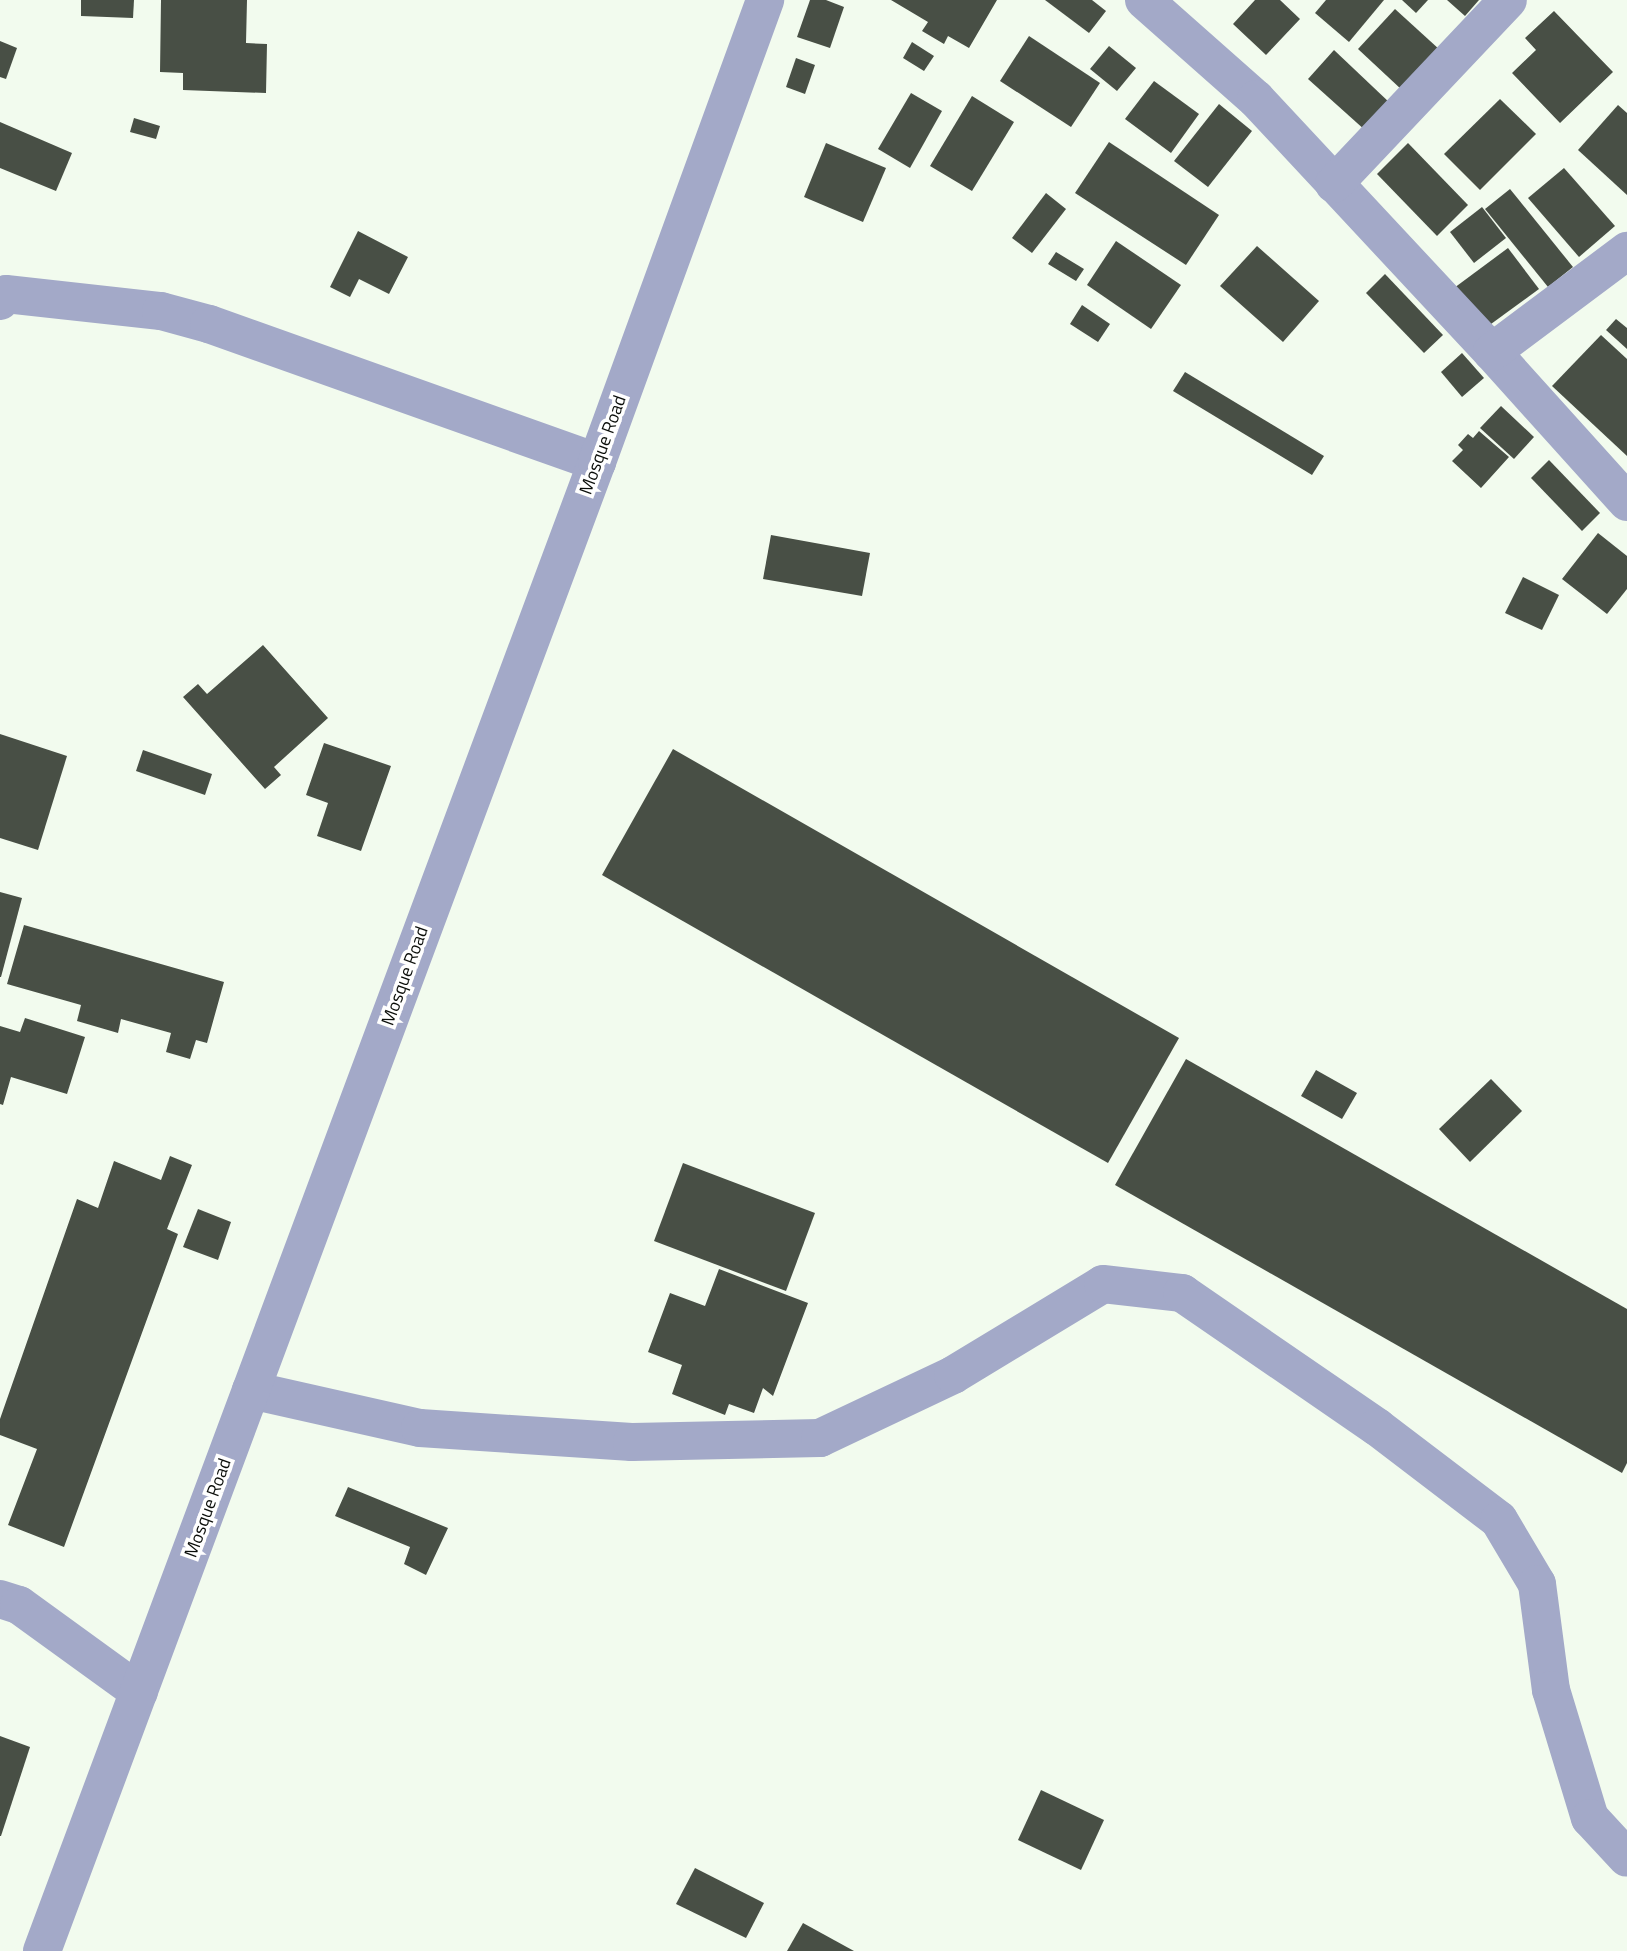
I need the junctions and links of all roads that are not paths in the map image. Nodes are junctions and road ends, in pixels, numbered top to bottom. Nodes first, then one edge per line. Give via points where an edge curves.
1 (1144, 0) edge
2 (1508, 0) edge
3 (759, 2) edge
4 (1334, 184) junction
5 (1627, 251) edge
6 (0, 301) edge
7 (1492, 352) junction
8 (597, 462) junction
9 (1627, 502) edge
10 (251, 1390) junction
11 (0, 1599) edge
12 (139, 1692) junction
13 (1627, 1858) edge
14 (43, 1951) edge

1 - 4 street via 1256,99
2 - 4 street
3 - 8 street, Mosque Road
4 - 7 street
5 - 7 street
6 - 8 street via 6,294 161,311
7 - 9 street
8 - 10 street, Mosque Road
10 - 12 street, Mosque Road
10 - 13 street via 420,1428 632,1442 820,1438 953,1376 1103,1284 1182,1293 1377,1427 1499,1520 1537,1584 1551,1690 1590,1818
11 - 12 street via 19,1605
12 - 14 street, Mosque Road

